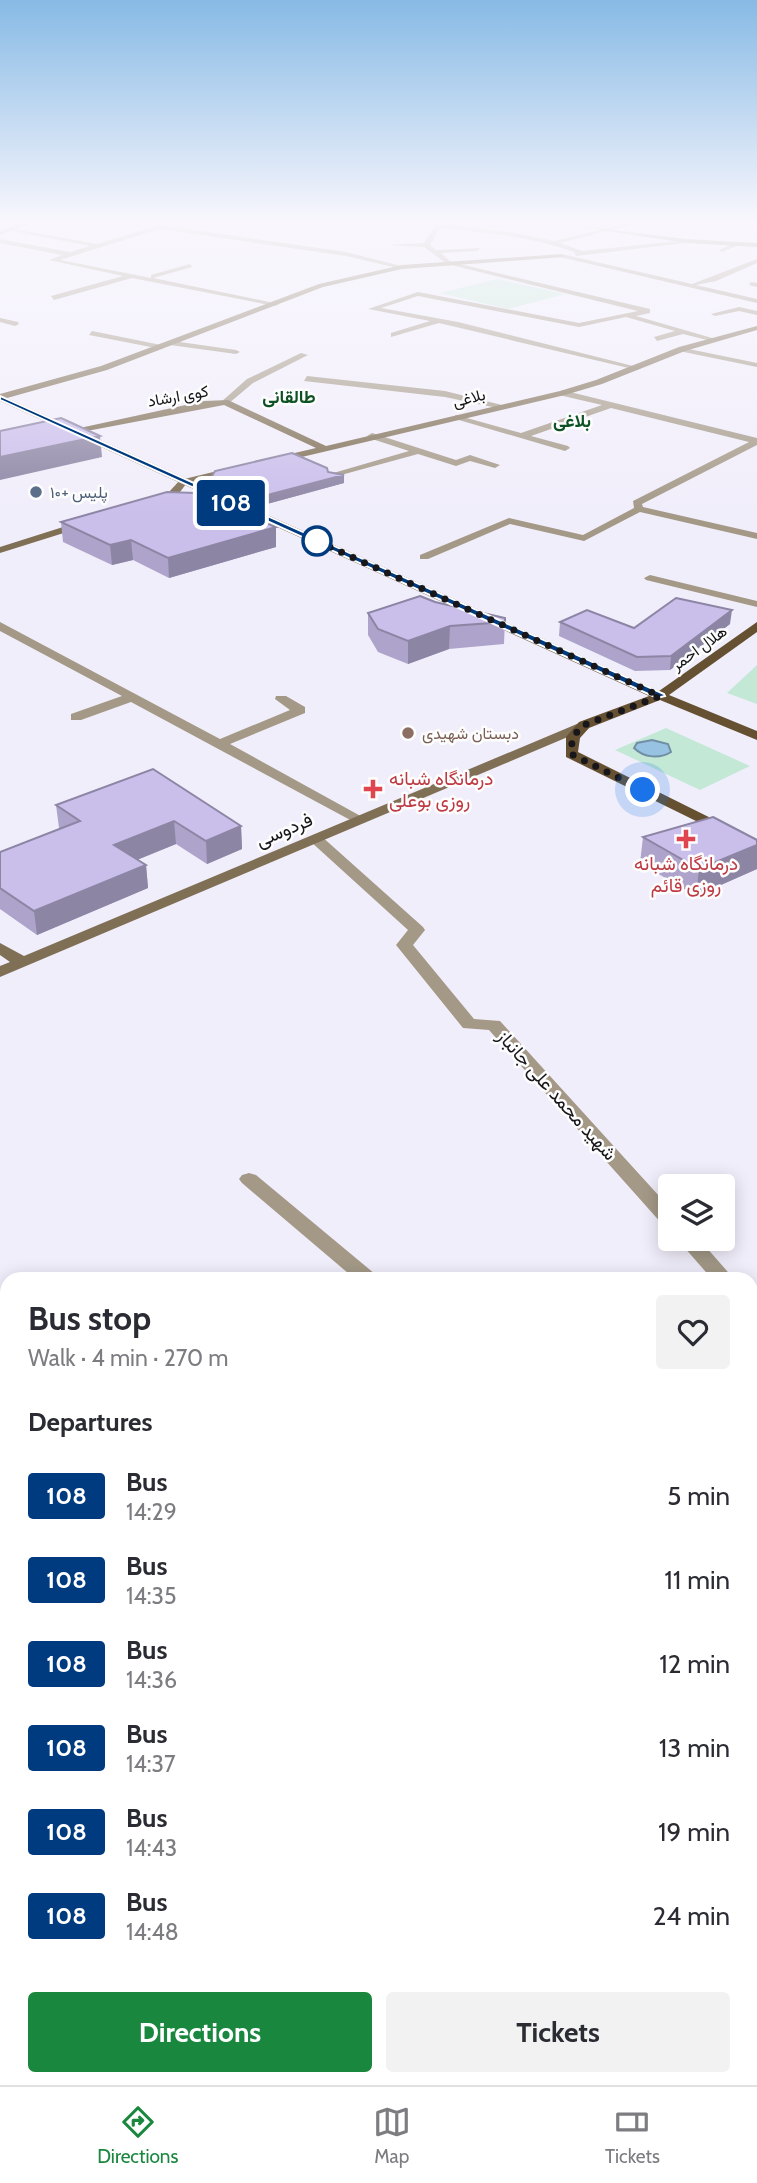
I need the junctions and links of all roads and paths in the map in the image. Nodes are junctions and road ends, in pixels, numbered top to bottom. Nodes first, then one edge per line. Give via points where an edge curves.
1 (1, 320) edge
2 (232, 320) edge
3 (439, 320) edge
4 (440, 320) edge
5 (555, 320) edge
6 (601, 320) edge
7 (645, 320) edge
8 (15, 324) dead end
9 (757, 328) edge
10 (684, 331) junction
11 (92, 333) dead end
12 (394, 335) dead end
13 (657, 339) dead end
14 (715, 340) junction
15 (173, 343) junction
16 (161, 347) junction
17 (682, 349) junction
18 (236, 352) dead end
19 (304, 355) dead end
20 (757, 365) edge
21 (637, 368) junction
22 (307, 379) dead end
23 (562, 393) junction
24 (0, 398) edge
25 (225, 402) junction
26 (611, 405) junction
27 (502, 406) junction
28 (456, 418) junction
29 (71, 430) junction
30 (372, 436) junction
31 (521, 436) junction
32 (757, 441) edge
33 (323, 448) junction
34 (565, 448) dead end
35 (418, 451) junction
36 (259, 464) edge
37 (495, 466) dead end
38 (247, 467) edge
39 (333, 476) edge
40 (183, 482) junction
41 (224, 500) junction
42 (155, 503) junction
43 (142, 506) edge
44 (639, 509) junction
45 (93, 521) edge
46 (757, 537) edge
47 (1, 549) edge
48 (424, 557) dead end
49 (650, 578) dead end
50 (757, 604) edge
51 (0, 626) edge
52 (757, 626) edge
53 (660, 696) junction
54 (132, 697) junction
55 (281, 699) dead end
56 (76, 717) dead end
57 (584, 725) junction
58 (757, 736) edge
59 (219, 744) junction
60 (359, 819) junction
61 (315, 838) junction
62 (757, 847) edge
63 (0, 948) edge
64 (23, 963) junction
65 (0, 972) edge
66 (248, 1179) dead end
67 (658, 1207) edge
68 (698, 1251) edge
69 (360, 1272) edge
70 (718, 1272) edge

1 - 8 street
2 - 15 street
3 - 12 street
4 - 21 street
5 - 6 street via 579,325
7 - 10 street
9 - 14 street, بلاغی
10 - 13 street
10 - 14 street
11 - 16 street
14 - 17 street, بلاغی
15 - 16 street
15 - 18 street
16 - 24 street
17 - 20 street
17 - 21 street, بلاغی
19 - 25 street via 250,381
21 - 23 street, بلاغی
22 - 27 street via 445,394
23 - 26 street
23 - 27 street, بلاغی
24 - 29 main road
25 - 29 street, کوی ارشاد
25 - 33 street, کوی ارشاد
26 - 31 street
26 - 32 street
27 - 28 street, بلاغی
28 - 30 street, بلاغی
28 - 31 street
29 - 40 main road
30 - 33 street, بلاغی
30 - 35 street
31 - 34 street
32 - 44 street via 656,491 637,503
33 - 36 street, بلاغی
35 - 37 street via 456,463 470,458
35 - 39 street
38 - 40 street
40 - 41 main road
40 - 42 street via 173,494
41 - 42 street
41 - 53 main road
42 - 43 street
44 - 46 street
44 - 48 street via 584,538 509,521
45 - 47 street
49 - 50 street
51 - 54 street
52 - 53 main road, هلال احمر
53 - 57 main road, هلال احمر
53 - 58 main road
54 - 56 street
54 - 59 street
55 - 59 street via 300,710
57 - 60 street, فردوسی
57 - 62 main road via 573,737 571,754
59 - 60 street
60 - 61 street, فردوسی
61 - 64 street, فردوسی
61 - 67 street, شهید محمد علی جانباز via 417,930 404,944 468,1024 494,1025
63 - 64 street
64 - 65 street, فردوسی
66 - 69 street
68 - 70 street

